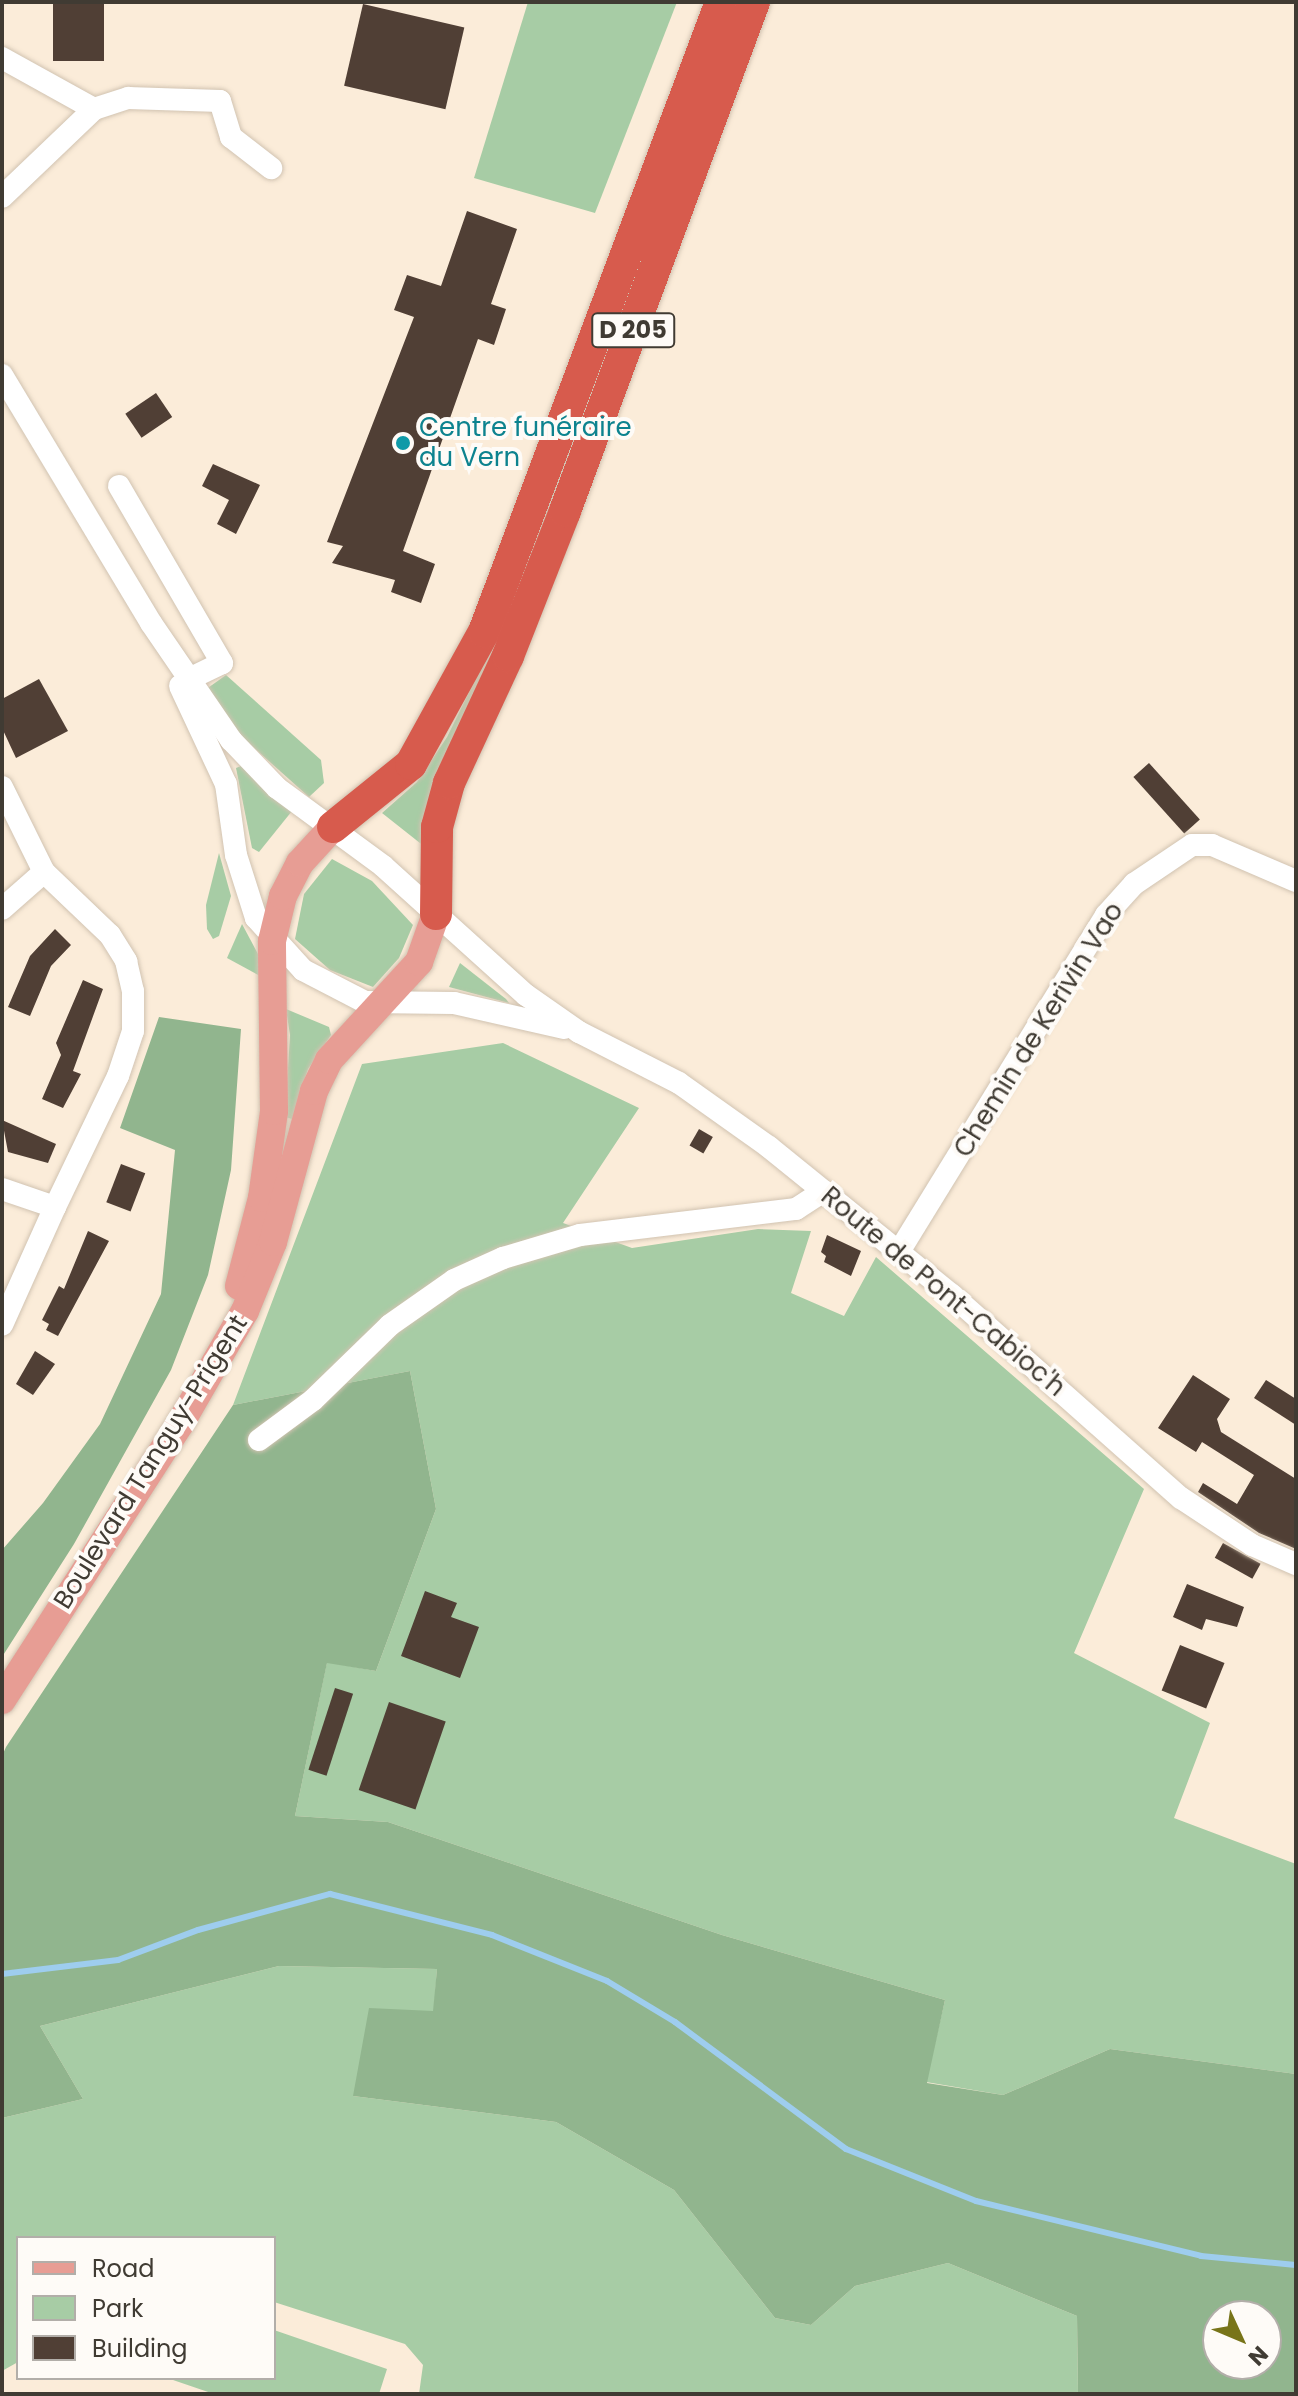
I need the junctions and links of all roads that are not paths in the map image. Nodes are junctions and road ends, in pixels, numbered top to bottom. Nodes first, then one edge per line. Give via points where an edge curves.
1 (721, 2) edge
2 (754, 2) edge
3 (2, 58) edge
4 (94, 109) junction
5 (271, 168) dead end
6 (2, 197) edge
7 (2, 375) edge
8 (119, 486) dead end
9 (151, 623) junction
10 (189, 679) junction
11 (2, 787) edge
12 (333, 827) junction
13 (44, 872) junction
14 (1296, 881) edge
15 (2, 909) edge
16 (436, 914) junction
17 (272, 941) junction
18 (383, 1005) junction
19 (579, 1032) junction
20 (2, 1189) edge
21 (824, 1191) junction
22 (55, 1207) junction
23 (900, 1250) junction
24 (2, 1325) edge
25 (208, 1374) junction
26 (259, 1440) dead end
27 (1296, 1564) edge
28 (2, 1700) edge

1 - 12 highway, D 205 via 484,632 411,764
2 - 16 highway, D 205 via 565,511 508,656 449,783 437,827
3 - 4 street
4 - 5 street via 128,98 220,101 231,137
4 - 6 street
7 - 9 street
8 - 10 street via 222,663
9 - 10 street
9 - 17 street via 226,784 242,884
10 - 12 street via 231,740 277,788
11 - 13 street
12 - 16 street
12 - 17 main road via 300,863 283,896
13 - 15 street
13 - 22 street via 110,935 126,961 133,991 133,1031 118,1076
14 - 23 street, Chemin de Kerivin Vao via 1231,850 1192,845 1134,884 1106,915
16 - 18 main road, Boulevard Tanguy-Prigent via 419,962
16 - 19 street, Route de Pont-Cabioc'h via 526,995
17 - 18 street via 331,988
17 - 25 main road via 277,1052 262,1198
18 - 19 street, Route de Pont-Cabioc'h via 454,1003
18 - 25 main road, Boulevard Tanguy-Prigent via 329,1060 314,1091 273,1242 245,1311
19 - 21 street, Route de Pont-Cabioc'h via 679,1083
20 - 22 street
21 - 23 street, Route de Pont-Cabioc'h
21 - 26 street via 796,1209 580,1235 491,1263 454,1280 390,1325 313,1400
22 - 24 street
23 - 27 street, Route de Pont-Cabioc'h via 1181,1498 1252,1545
25 - 28 main road, Boulevard Tanguy-Prigent

